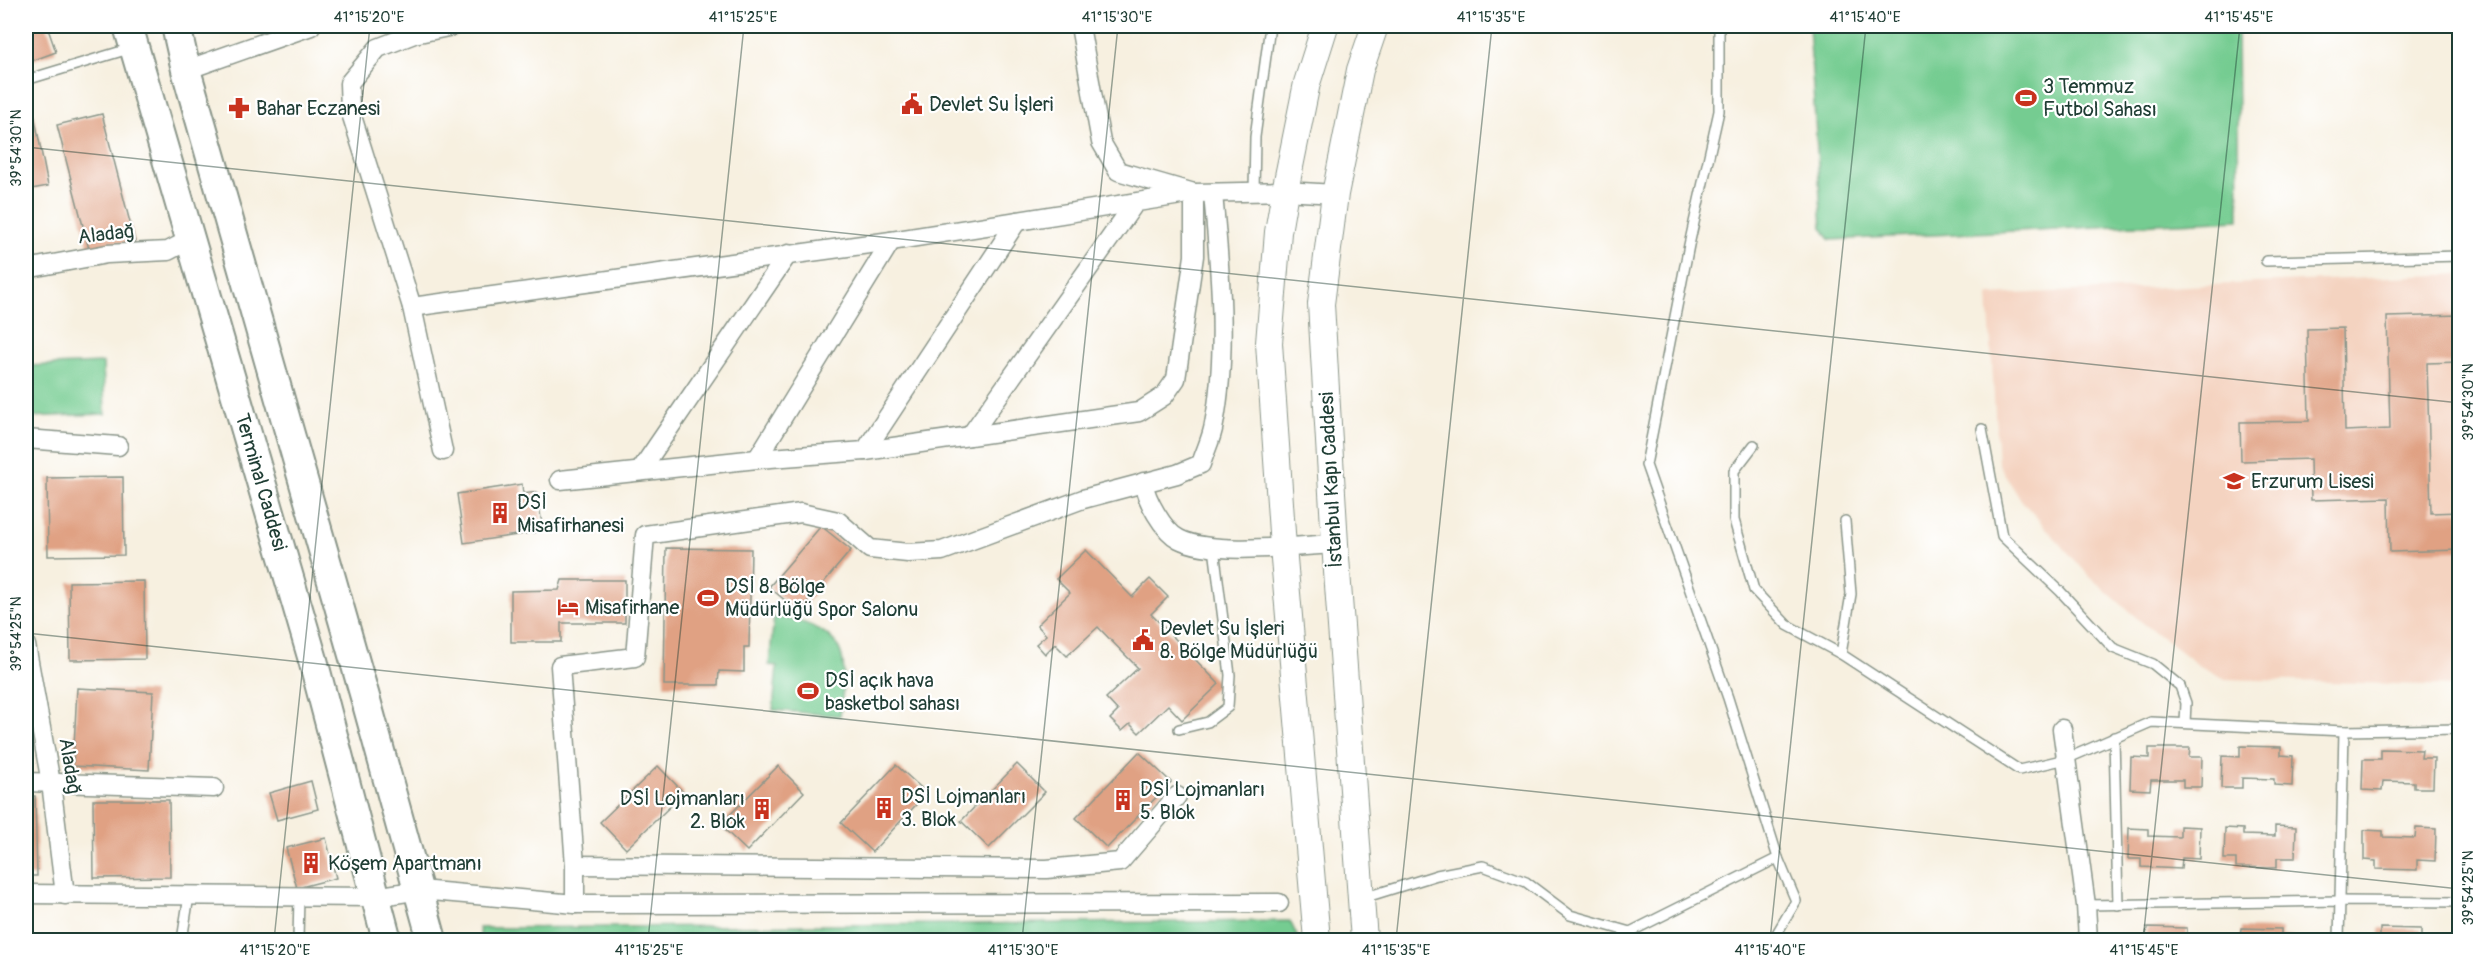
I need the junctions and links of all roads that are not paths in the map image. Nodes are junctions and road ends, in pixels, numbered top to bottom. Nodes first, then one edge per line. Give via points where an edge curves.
1 (176, 26) edge
2 (311, 26) edge
3 (453, 26) edge
4 (1080, 26) edge
5 (1270, 26) edge
6 (1325, 26) edge
7 (1375, 26) edge
8 (1719, 26) edge
9 (131, 37) edge
10 (186, 70) junction
11 (26, 80) edge
12 (1285, 191) junction
13 (1254, 192) junction
14 (1194, 193) junction
15 (1213, 194) junction
16 (1335, 195) junction
17 (1135, 204) junction
18 (1017, 221) junction
19 (189, 240) junction
20 (891, 241) junction
21 (788, 254) junction
22 (2460, 256) edge
23 (2266, 261) dead end
24 (26, 269) edge
25 (412, 307) junction
26 (1982, 429) dead end
27 (970, 436) junction
28 (26, 439) edge
29 (118, 446) dead end
30 (1754, 446) dead end
31 (443, 451) dead end
32 (865, 451) junction
33 (756, 459) junction
34 (640, 471) junction
35 (560, 480) dead end
36 (1143, 482) junction
37 (1845, 521) dead end
38 (1335, 544) junction
39 (1283, 547) junction
40 (1214, 548) junction
41 (26, 645) edge
42 (1841, 654) junction
43 (2185, 723) junction
44 (1179, 729) dead end
45 (2062, 729) dead end
46 (2460, 729) edge
47 (2344, 730) junction
48 (2114, 737) junction
49 (2066, 759) junction
50 (26, 782) edge
51 (51, 783) junction
52 (214, 788) dead end
53 (1178, 796) dead end
54 (1778, 858) junction
55 (575, 865) junction
56 (420, 890) junction
57 (26, 894) edge
58 (65, 895) junction
59 (189, 896) junction
60 (299, 897) junction
61 (375, 897) junction
62 (1361, 899) junction
63 (2339, 901) junction
64 (2460, 902) edge
65 (1279, 903) dead end
66 (575, 904) junction
67 (2086, 905) junction
68 (2118, 905) junction
69 (182, 940) edge
70 (298, 940) edge
71 (387, 940) edge
72 (432, 940) edge
73 (1317, 940) edge
74 (1364, 940) edge
75 (1773, 940) edge
76 (2088, 940) edge
77 (2339, 940) edge

1 - 10 main road, Terminal Caddesi
2 - 10 street
3 - 25 street via 414,34 378,48 349,83 350,110
4 - 14 street via 1101,142 1118,171
5 - 13 lane via 1255,137
6 - 12 main road via 1307,84
7 - 16 main road, İstanbul Kapı Caddesi via 1360,70
8 - 54 lane via 1719,111 1646,465 1728,698
9 - 11 lane
9 - 19 main road, Terminal Caddesi
10 - 56 main road, Terminal Caddesi
12 - 13 street
12 - 16 street
12 - 39 main road via 1269,343
13 - 15 street
14 - 15 street
14 - 17 street
14 - 27 street via 1194,256 1176,379 1164,396 1139,412
15 - 36 street via 1220,263 1220,373 1214,426 1201,464
16 - 38 main road, İstanbul Kapı Caddesi via 1321,304
17 - 18 street
17 - 27 street
18 - 20 street
18 - 32 street
19 - 24 street, Aladağ via 168,251 107,254
19 - 61 main road, Terminal Caddesi via 313,660
20 - 21 street
20 - 33 street
21 - 25 street
21 - 34 street
22 - 23 lane
25 - 31 street
26 - 43 lane via 2002,537 2113,648 2153,664 2180,686 2186,703
27 - 32 street
28 - 29 street
30 - 42 lane via 1734,471 1734,520 1754,590 1787,625
32 - 33 street
33 - 34 street
34 - 35 street
36 - 40 street via 1152,509 1177,539
36 - 55 street via 1083,499 942,551 870,549 838,521 801,513 645,535 635,657 560,666
37 - 42 lane via 1851,594
38 - 39 street
38 - 62 main road, İstanbul Kapı Caddesi
39 - 40 street
39 - 73 main road
40 - 44 lane via 1230,675 1228,707 1208,722
41 - 51 street, Aladağ
42 - 49 lane via 2019,770
43 - 47 lane
43 - 48 lane via 2151,722
45 - 49 street
46 - 47 lane
47 - 63 lane
48 - 49 lane
48 - 68 lane
49 - 67 street
50 - 51 street
51 - 52 street
51 - 58 street, Aladağ
53 - 55 street via 1120,862 1047,868
54 - 62 lane via 1630,932 1570,915 1526,882 1483,866 1437,874
54 - 75 lane via 1796,901
55 - 66 street
56 - 61 street
56 - 66 street
56 - 72 main road, Terminal Caddesi
57 - 58 street
58 - 59 street
59 - 60 street
59 - 69 lane
60 - 61 street
60 - 70 lane
61 - 71 main road, Terminal Caddesi
62 - 74 main road, İstanbul Kapı Caddesi
63 - 64 lane
63 - 68 lane
63 - 77 lane
65 - 66 street
67 - 68 lane
67 - 76 street

